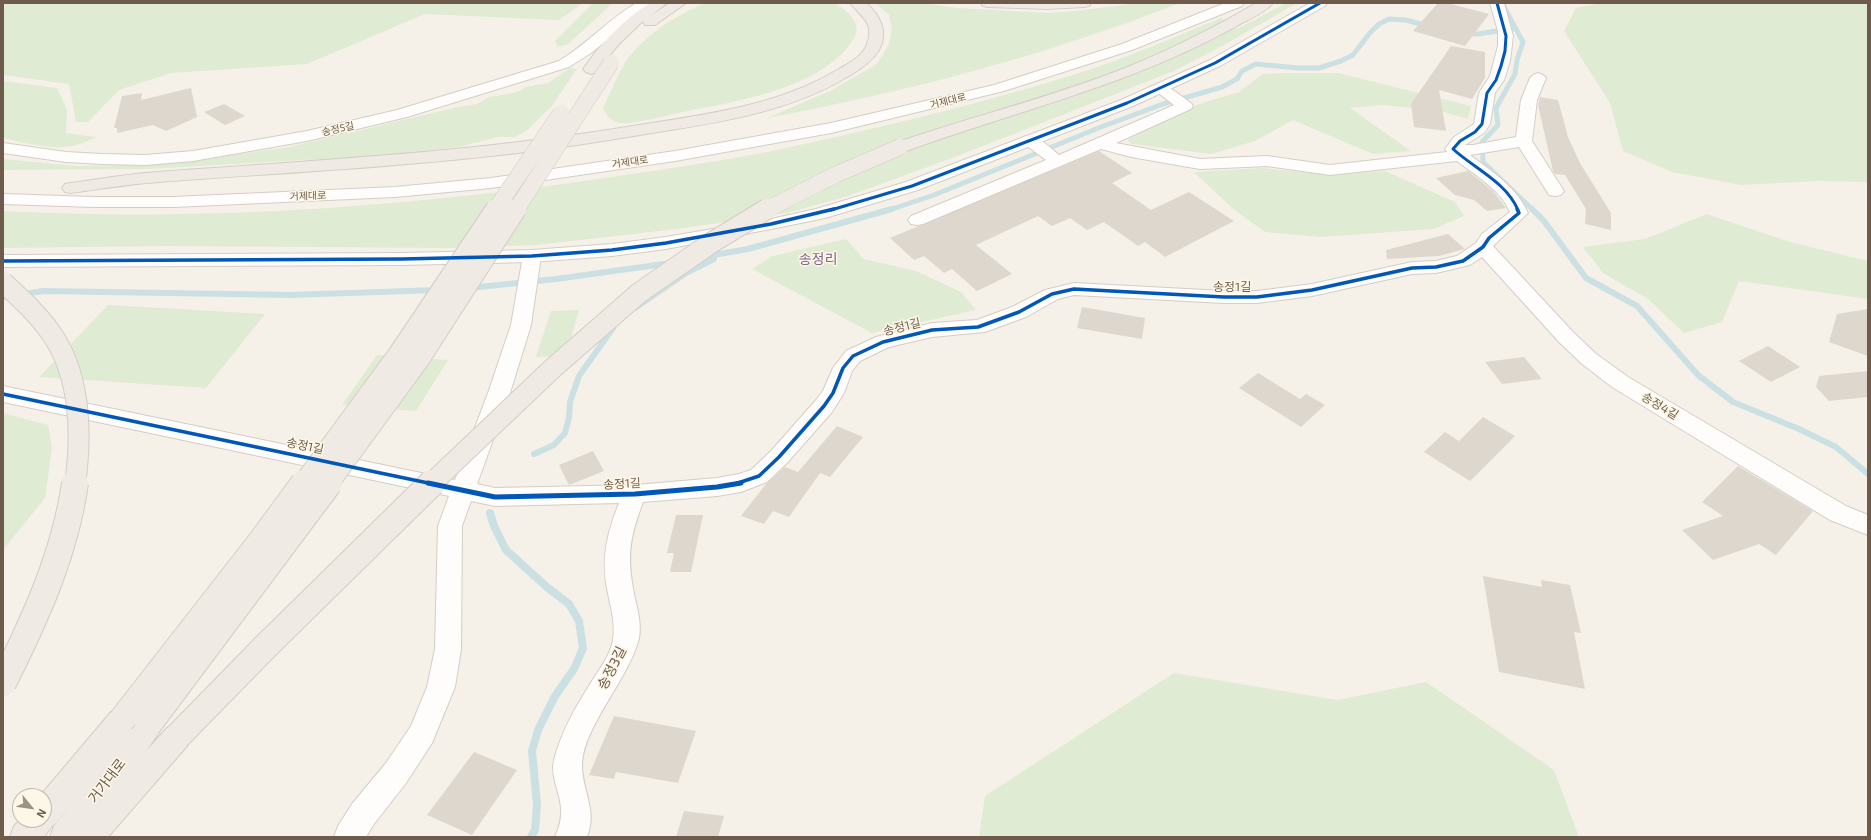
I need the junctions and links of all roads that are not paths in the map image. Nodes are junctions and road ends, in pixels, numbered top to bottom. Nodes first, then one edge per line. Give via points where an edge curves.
1 (646, 3) edge
2 (660, 3) edge
3 (680, 3) edge
4 (857, 3) edge
5 (988, 3) edge
6 (1084, 3) edge
7 (1206, 3) edge
8 (1237, 3) edge
9 (1266, 3) edge
10 (1320, 3) edge
11 (1497, 3) edge
12 (1538, 78) dead end
13 (1161, 89) junction
14 (1029, 140) junction
15 (1524, 141) junction
16 (1100, 144) junction
17 (3, 148) edge
18 (1462, 152) junction
19 (1057, 161) junction
20 (3, 185) edge
21 (71, 188) junction
22 (1555, 191) dead end
23 (3, 199) edge
24 (917, 220) dead end
25 (1483, 247) junction
26 (3, 261) edge
27 (531, 262) junction
28 (3, 282) edge
29 (3, 394) edge
30 (463, 490) junction
31 (635, 494) junction
32 (1868, 525) edge
33 (3, 683) edge
34 (52, 804) edge
35 (32, 828) edge
36 (25, 837) edge
37 (65, 837) edge
38 (88, 837) edge
39 (350, 837) edge
40 (570, 837) edge

1 - 17 street, 송정5길 via 618,22 578,57 564,64 366,123 247,147 193,156 146,160 66,157
2 - 34 highway, bridge via 628,25 607,47 398,355 263,539 121,721
3 - 37 highway, 거가대로, bridge via 651,20 628,41 611,63 420,358
4 - 21 highway via 870,14 876,25 877,37 873,50 866,57 835,78 806,92 715,118 503,150 156,178
5 - 6 highway
7 - 21 street, 거제대로 via 1123,36 986,79 824,118 670,145 484,170 381,180 171,188
8 - 23 street, 거제대로 via 1127,47 992,90 831,128 675,156 491,182 395,192 173,202
9 - 38 highway, bridge via 1195,43 1140,67 1096,84 952,128 855,165 772,206 716,239 650,284 576,347 503,415 239,672
10 - 13 street via 1245,47
11 - 18 street via 1506,41 1501,64 1496,80 1488,92 1483,125 1459,140
12 - 15 street via 1529,100
13 - 14 street
13 - 16 street via 1185,106
14 - 19 street
14 - 27 street via 912,186 819,214 666,242
15 - 18 street
15 - 22 street
16 - 18 street via 1200,164 1267,161 1330,170
16 - 19 street
18 - 25 street, 송정1길 via 1516,203 1519,213 1489,238
19 - 24 street
20 - 21 street, 거제대로
25 - 31 street, 송정1길 via 1463,261 1436,267 1412,268 1284,294 1224,297 1074,289 1052,294 1019,312 978,327 932,330 883,342 854,356 843,368 833,393 824,406 794,442 759,476 741,483 717,487
25 - 32 street, 송정4길 via 1566,337 1588,358 1620,382 1838,513
26 - 27 street via 394,259
27 - 30 street via 521,325
28 - 33 highway, bridge via 24,301 55,340 73,384 77,418 77,474 60,554
29 - 30 street, 송정1길
30 - 31 street, 송정1길 via 494,497
30 - 39 street via 450,526 448,649 441,687 422,734 396,773 363,814
31 - 40 street, 송정3길 via 621,528 617,556 625,610 626,640 618,662 575,738 568,762 570,786 576,807 574,831
35 - 36 highway

